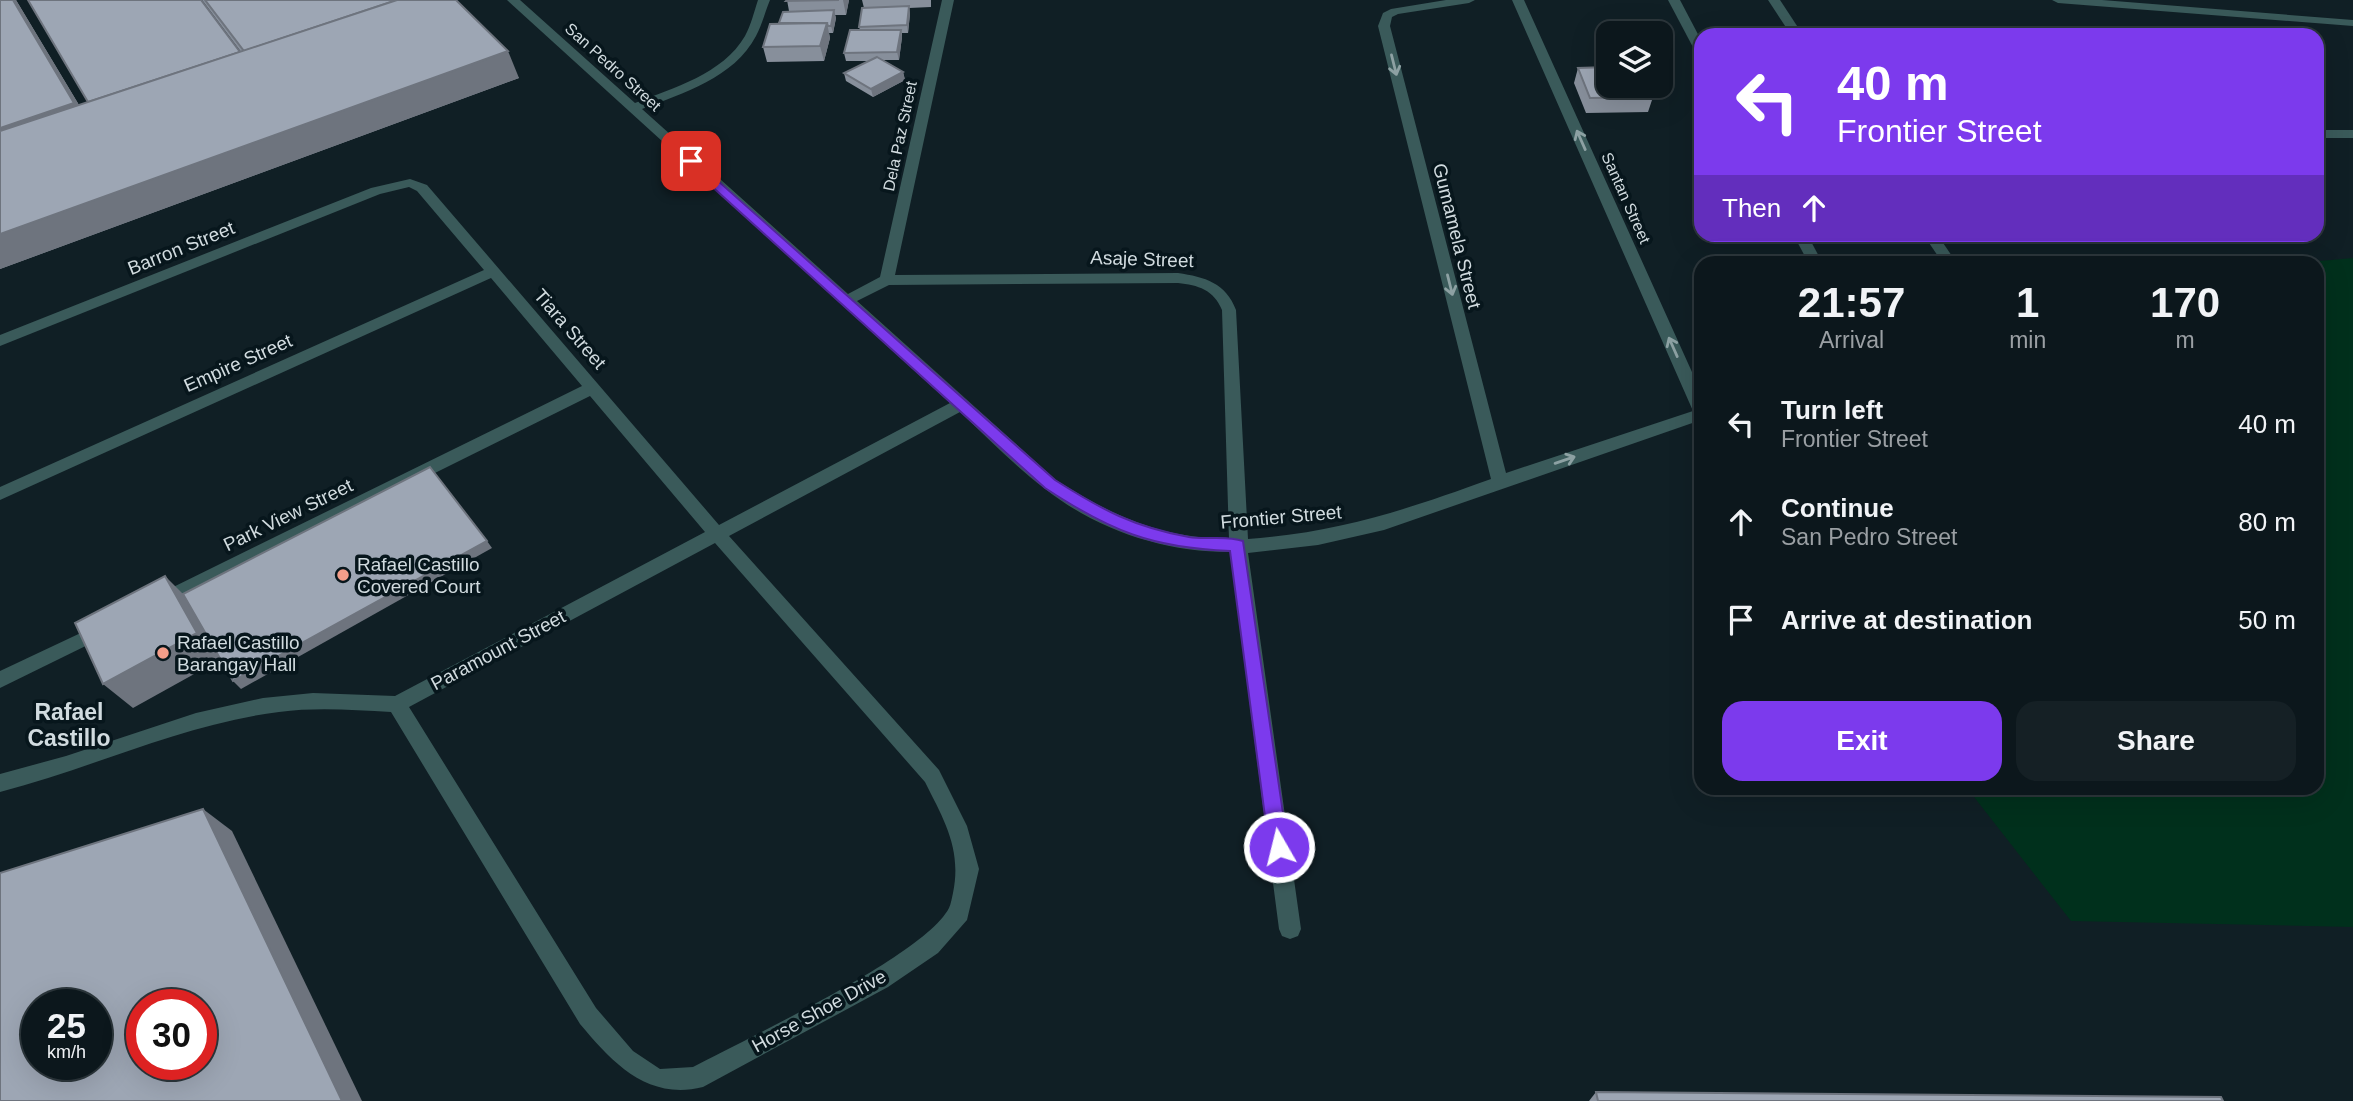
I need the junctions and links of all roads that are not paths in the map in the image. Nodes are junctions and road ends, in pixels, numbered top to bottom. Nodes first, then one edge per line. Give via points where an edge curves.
1 (513, 0) edge
2 (764, 0) edge
3 (948, 0) edge
4 (1469, 0) edge
5 (1518, 0) edge
6 (1674, 0) edge
7 (1774, 0) edge
8 (2058, 0) edge
9 (2353, 23) edge
10 (1792, 28) edge
11 (1694, 38) edge
12 (634, 108) junction
13 (2324, 134) edge
14 (2353, 134) edge
15 (376, 191) joint
16 (494, 271) junction
17 (887, 280) junction
18 (845, 301) junction
19 (0, 341) edge
20 (594, 387) junction
21 (1694, 396) edge
22 (960, 405) junction
23 (1694, 414) edge
24 (1500, 482) junction
25 (0, 494) edge
26 (716, 534) junction
27 (1238, 545) junction
28 (149, 607) edge
29 (124, 619) edge
30 (0, 680) edge
31 (397, 704) junction
32 (0, 783) edge
33 (1290, 929) dead end

1 - 12 street, San Pedro Street
2 - 12 street via 749,38 735,57 681,89
3 - 17 street, Dela Paz Street
4 -> 24 street, Gumamela Street via 1402,9 1387,15 1384,26
21 -> 5 street, Santan Street
6 - 11 street
7 - 10 street
8 - 9 street
12 - 18 street, San Pedro Street
13 - 14 street
15 - 16 street, Tiara Street via 410,183 422,188
15 - 19 street, Barron Street
16 - 20 street, Tiara Street
16 - 25 street, Empire Street
17 - 18 street
17 - 27 street, Asaje Street via 1178,278 1214,286 1229,310
18 - 22 street, Frontier Street
20 - 26 street, Tiara Street
20 - 28 street, Park View Street
22 - 26 street, Paramount Street
22 - 27 street, Frontier Street via 1050,484 1097,515 1149,535 1194,544
24 -> 23 street, Frontier Street
24 - 27 street, Frontier Street via 1358,530
26 - 31 street, Paramount Street
26 - 31 street, Horse Shoe Drive via 932,776 957,826 968,869 959,913 930,945 880,979 695,1079 657,1080 625,1059 588,1016
27 - 33 street, Asaje Street
29 - 30 street
31 - 32 street via 312,701 262,706

